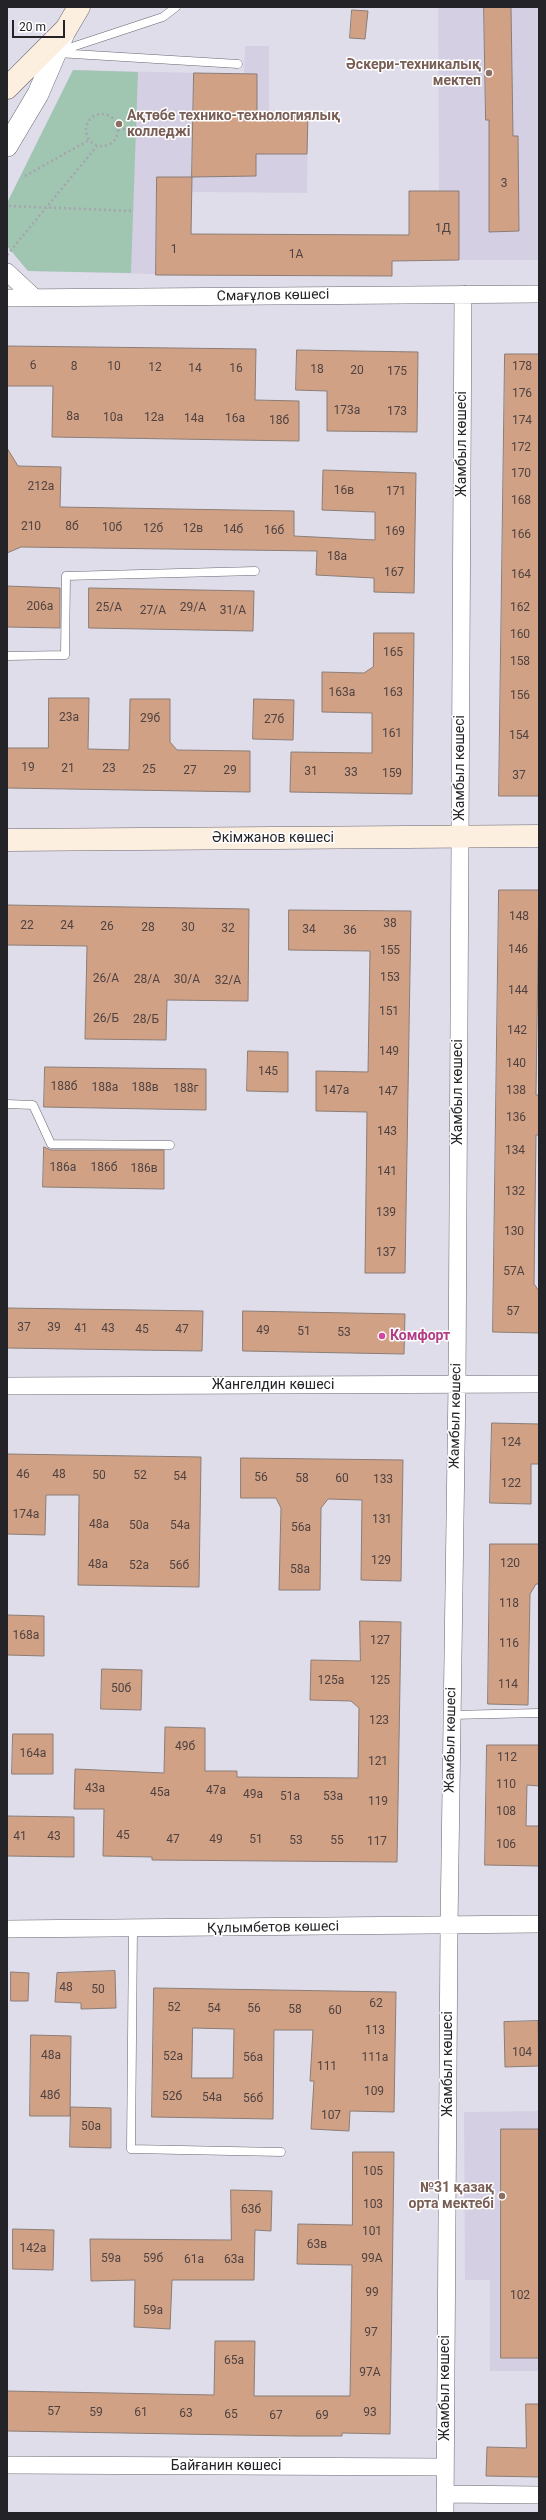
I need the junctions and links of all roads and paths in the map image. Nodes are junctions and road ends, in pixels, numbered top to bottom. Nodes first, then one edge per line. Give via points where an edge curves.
1 (79, 7) edge
2 (176, 7) edge
3 (46, 56) junction
4 (238, 64) dead end
5 (7, 88) edge
6 (118, 129) junction
7 (136, 129) dead end
8 (89, 140) junction
9 (7, 146) edge
10 (97, 146) junction
11 (25, 176) dead end
12 (9, 206) dead end
13 (44, 208) junction
14 (133, 211) dead end
15 (7, 256) edge
16 (7, 272) edge
17 (463, 294) junction
18 (539, 294) edge
19 (7, 298) edge
20 (35, 298) junction
21 (255, 571) dead end
22 (7, 656) edge
23 (539, 836) edge
24 (460, 837) junction
25 (7, 840) edge
26 (7, 1104) edge
27 (170, 1145) dead end
28 (539, 1384) edge
29 (457, 1385) junction
30 (7, 1386) edge
31 (539, 1713) edge
32 (451, 1715) junction
33 (539, 1924) edge
34 (449, 1926) junction
35 (7, 1928) edge
36 (133, 1929) junction
37 (281, 2152) dead end
38 (7, 2465) edge
39 (445, 2467) junction
40 (445, 2494) junction
41 (539, 2495) edge
42 (445, 2513) edge

1 - 3 main road
2 - 3 lane via 164,17
3 - 4 lane
3 - 5 main road
3 - 9 street via 38,94
6 - 7 path
6 - 8 path via 114,119 99,114 86,124 85,130
6 - 10 path via 116,139 112,143
8 - 10 path
8 - 11 path
10 - 13 path
12 - 13 path
13 - 14 path
13 - 15 path
16 - 20 street
17 - 18 street, Смағұлов көшесі
17 - 20 street, Смағұлов көшесі
17 - 24 street, Жамбыл көшесі
19 - 20 street, Смағұлов көшесі
21 - 22 lane via 66,576 65,655
23 - 24 main road, Әкімжанов көшесі
24 - 25 main road, Әкімжанов көшесі
24 - 29 street, Жамбыл көшесі
26 - 27 lane via 33,1105 51,1144
28 - 29 street, Жангелдин көшесі
29 - 30 street, Жангелдин көшесі
29 - 32 street, Жамбыл көшесі
31 - 32 lane
32 - 34 street, Жамбыл көшесі
33 - 34 street, Құлымбетов көшесі
34 - 36 street, Құлымбетов көшесі
34 - 39 street, Жамбыл көшесі
35 - 36 street, Құлымбетов көшесі
36 - 37 lane via 131,2149
38 - 39 street, Байғанин көшесі
39 - 40 street, Жамбыл көшесі
40 - 41 street
40 - 42 street, Жамбыл көшесі

